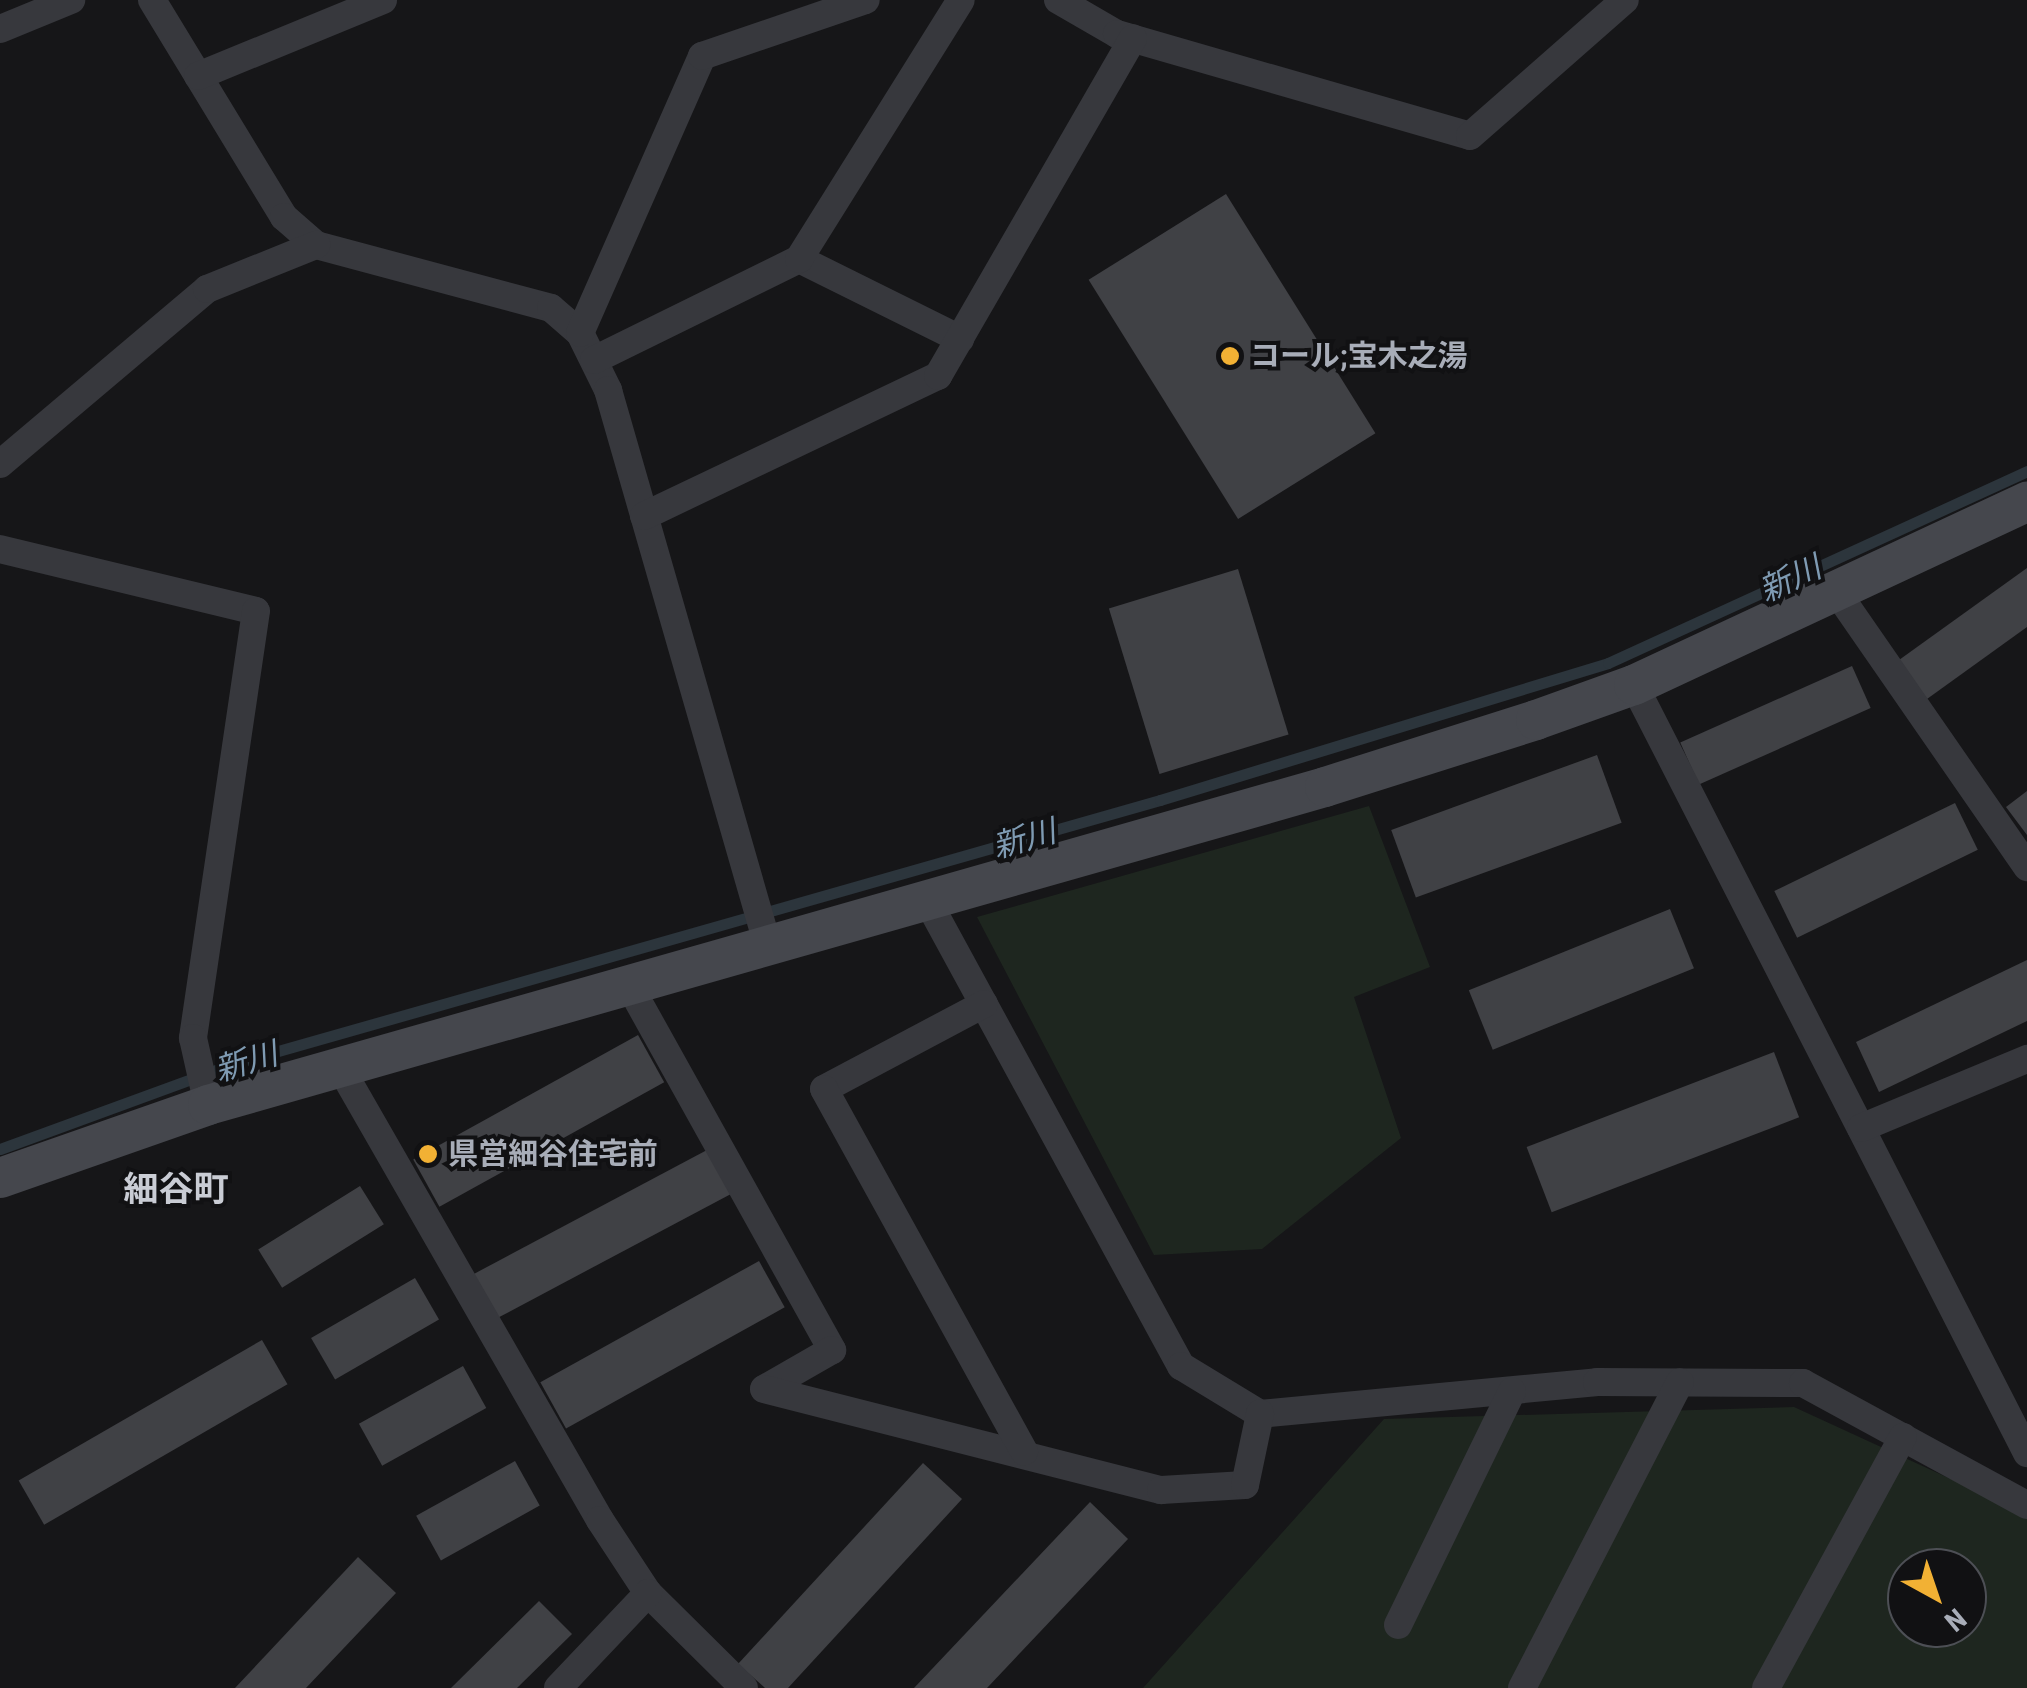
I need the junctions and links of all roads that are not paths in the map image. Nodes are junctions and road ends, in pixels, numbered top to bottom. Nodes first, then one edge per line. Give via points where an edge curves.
1 (71, 0) edge
2 (152, 0) edge
3 (383, 0) edge
4 (961, 0) edge
5 (1058, 0) edge
6 (1625, 0) edge
7 (856, 2) edge
8 (0, 28) edge
9 (1134, 38) junction
10 (198, 76) junction
11 (316, 246) junction
12 (800, 259) junction
13 (580, 333) junction
14 (960, 339) junction
15 (594, 360) junction
16 (0, 464) edge
17 (2027, 502) edge
18 (644, 516) junction
19 (0, 548) edge
20 (1836, 591) junction
21 (1634, 685) junction
22 (2027, 867) edge
23 (928, 900) junction
24 (768, 946) junction
25 (630, 985) junction
26 (984, 1004) junction
27 (2027, 1059) edge
28 (340, 1067) junction
29 (208, 1105) junction
30 (1860, 1128) junction
31 (0, 1178) edge
32 (1680, 1382) junction
33 (1512, 1392) junction
34 (2016, 1400) edge
35 (1260, 1414) junction
36 (1903, 1437) junction
37 (1024, 1452) junction
38 (2027, 1453) edge
39 (2027, 1504) edge
40 (648, 1593) junction
41 (1398, 1625) dead end
42 (558, 1688) edge
43 (744, 1688) edge
44 (1522, 1688) edge
45 (1766, 1688) edge

1 - 8 street
2 - 10 street
3 - 10 street
4 - 12 street
5 - 9 street
6 - 9 street via 1470,136
7 - 13 street via 702,56
9 - 14 street
10 - 11 street via 284,217
11 - 13 street via 550,308
11 - 16 street via 207,289
12 - 14 street
12 - 15 street
13 - 15 street
14 - 18 street via 938,376
15 - 18 street
17 - 20 street
18 - 24 street
19 - 29 street via 256,610 193,1038
20 - 21 street
20 - 22 street
21 - 23 street via 1326,787
21 - 30 street
23 - 24 street
23 - 26 street
24 - 25 street
25 - 28 street
25 - 37 street via 832,1350 764,1389
26 - 35 street via 1182,1366
26 - 37 street via 824,1090
27 - 30 street
28 - 29 street
28 - 40 street
29 - 31 street
30 - 34 street
32 - 33 street
32 - 36 street via 1803,1382
32 - 44 street
33 - 35 street
33 - 41 street
34 - 38 street
35 - 37 street via 1245,1485 1161,1490
36 - 39 street
36 - 45 street
40 - 42 street
40 - 43 street

